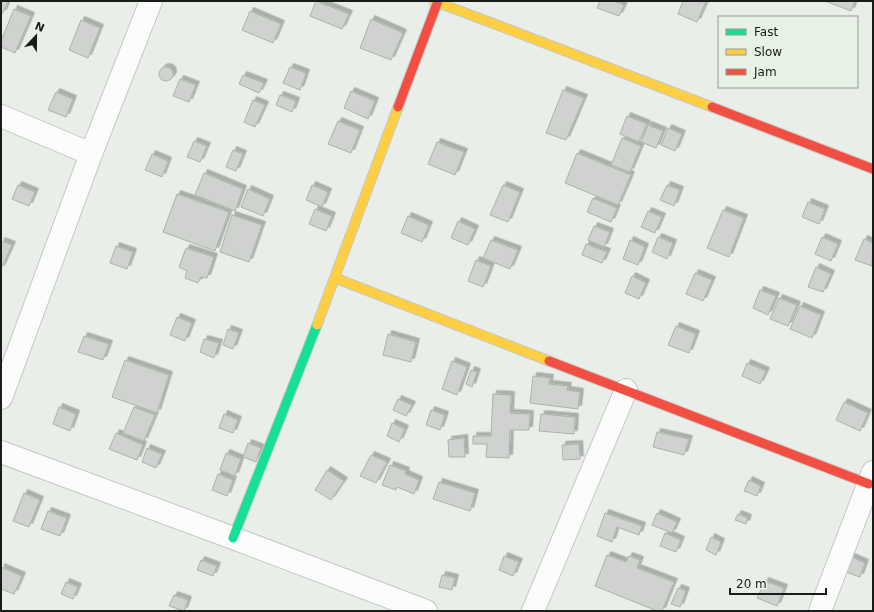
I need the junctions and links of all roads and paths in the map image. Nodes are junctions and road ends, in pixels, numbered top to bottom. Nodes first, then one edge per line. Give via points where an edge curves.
1 (151, 1) edge
2 (437, 1) edge
3 (1, 116) edge
4 (91, 154) junction
5 (873, 169) edge
6 (335, 278) junction
7 (626, 390) junction
8 (1, 398) edge
9 (1, 452) edge
10 (871, 478) edge
11 (233, 538) junction
12 (426, 611) edge
13 (533, 611) edge
14 (820, 611) edge

1 - 4 street
2 - 5 street
2 - 6 street
3 - 4 street
4 - 8 street
6 - 7 street
6 - 11 street
7 - 10 street
7 - 13 street
9 - 11 street
10 - 14 street
11 - 12 street

